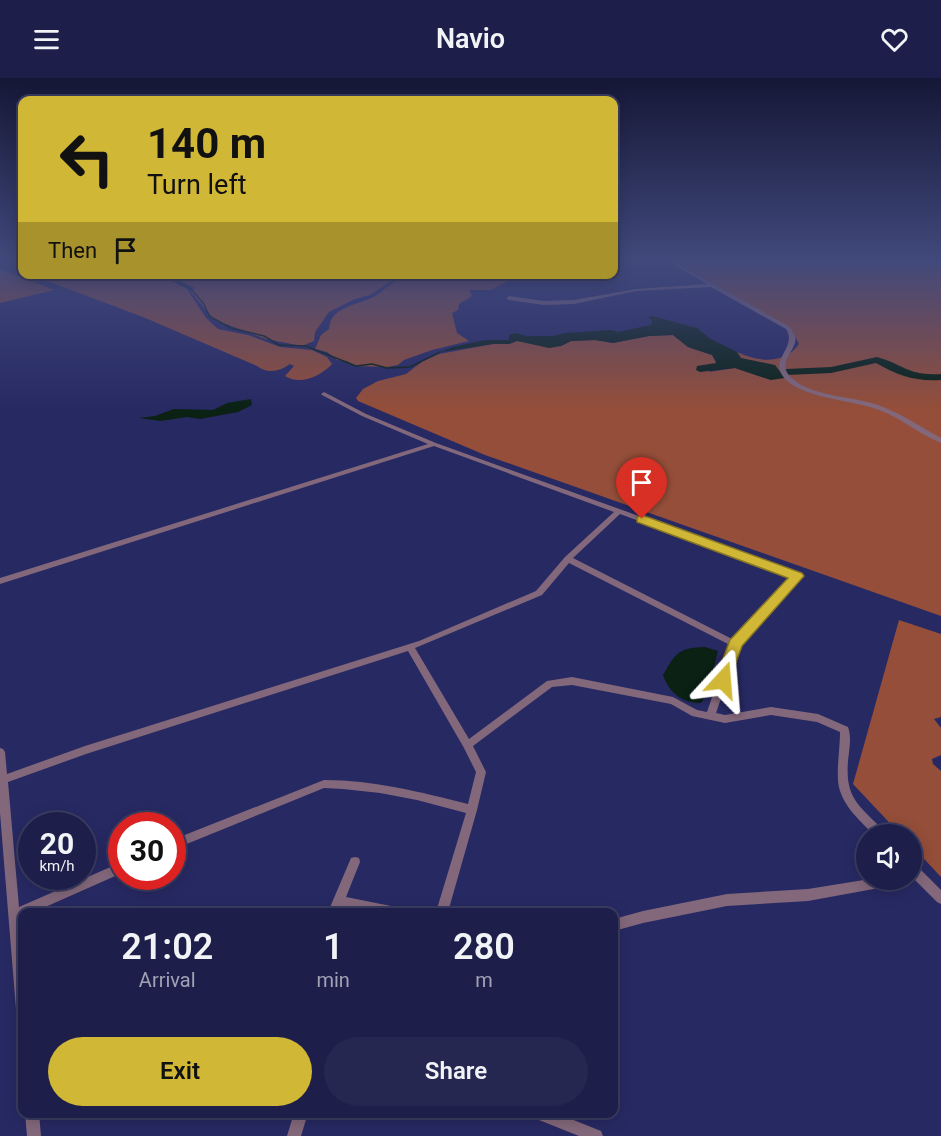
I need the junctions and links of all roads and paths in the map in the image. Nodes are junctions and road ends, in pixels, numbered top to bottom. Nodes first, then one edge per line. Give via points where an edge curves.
1 (757, 310) edge
2 (324, 394) dead end
3 (941, 441) edge
4 (434, 444) junction
5 (620, 511) junction
6 (568, 559) junction
7 (0, 581) edge
8 (735, 644) junction
9 (410, 647) junction
10 (710, 716) junction
11 (468, 745) junction
12 (0, 752) edge
13 (3, 780) junction
14 (472, 810) junction
15 (871, 824) edge
16 (186, 839) edge
17 (354, 862) dead end
18 (108, 873) edge
19 (922, 881) edge
20 (856, 887) edge
21 (941, 898) edge
22 (337, 906) edge
23 (30, 908) edge
24 (355, 908) edge
25 (443, 908) edge
26 (18, 913) edge
27 (14, 915) junction
28 (618, 924) edge
29 (18, 962) edge
30 (32, 1118) edge
31 (299, 1118) edge
32 (551, 1118) edge
33 (34, 1136) edge
34 (294, 1136) edge
35 (596, 1136) edge

1 - 3 street via 793,333 794,339 781,361 788,378 816,392 881,408
2 - 4 street
4 - 5 street
4 - 7 street
5 - 6 street
5 - 8 street via 797,576
6 - 8 street
6 - 9 street via 539,593
8 - 10 street
9 - 11 street
9 - 13 street via 85,750
10 - 11 street via 673,701 572,681 550,684
10 - 15 street via 725,719 771,711 818,718 845,730 843,785 852,803
11 - 14 street via 481,772
12 - 13 street
13 - 27 street
14 - 16 street via 406,793 346,783 324,784
14 - 25 street
17 - 22 street
18 - 23 street
19 - 21 street
20 - 28 street via 808,895 727,900
22 - 24 street
26 - 27 street
27 - 29 street
30 - 33 street
31 - 34 street
32 - 35 street

